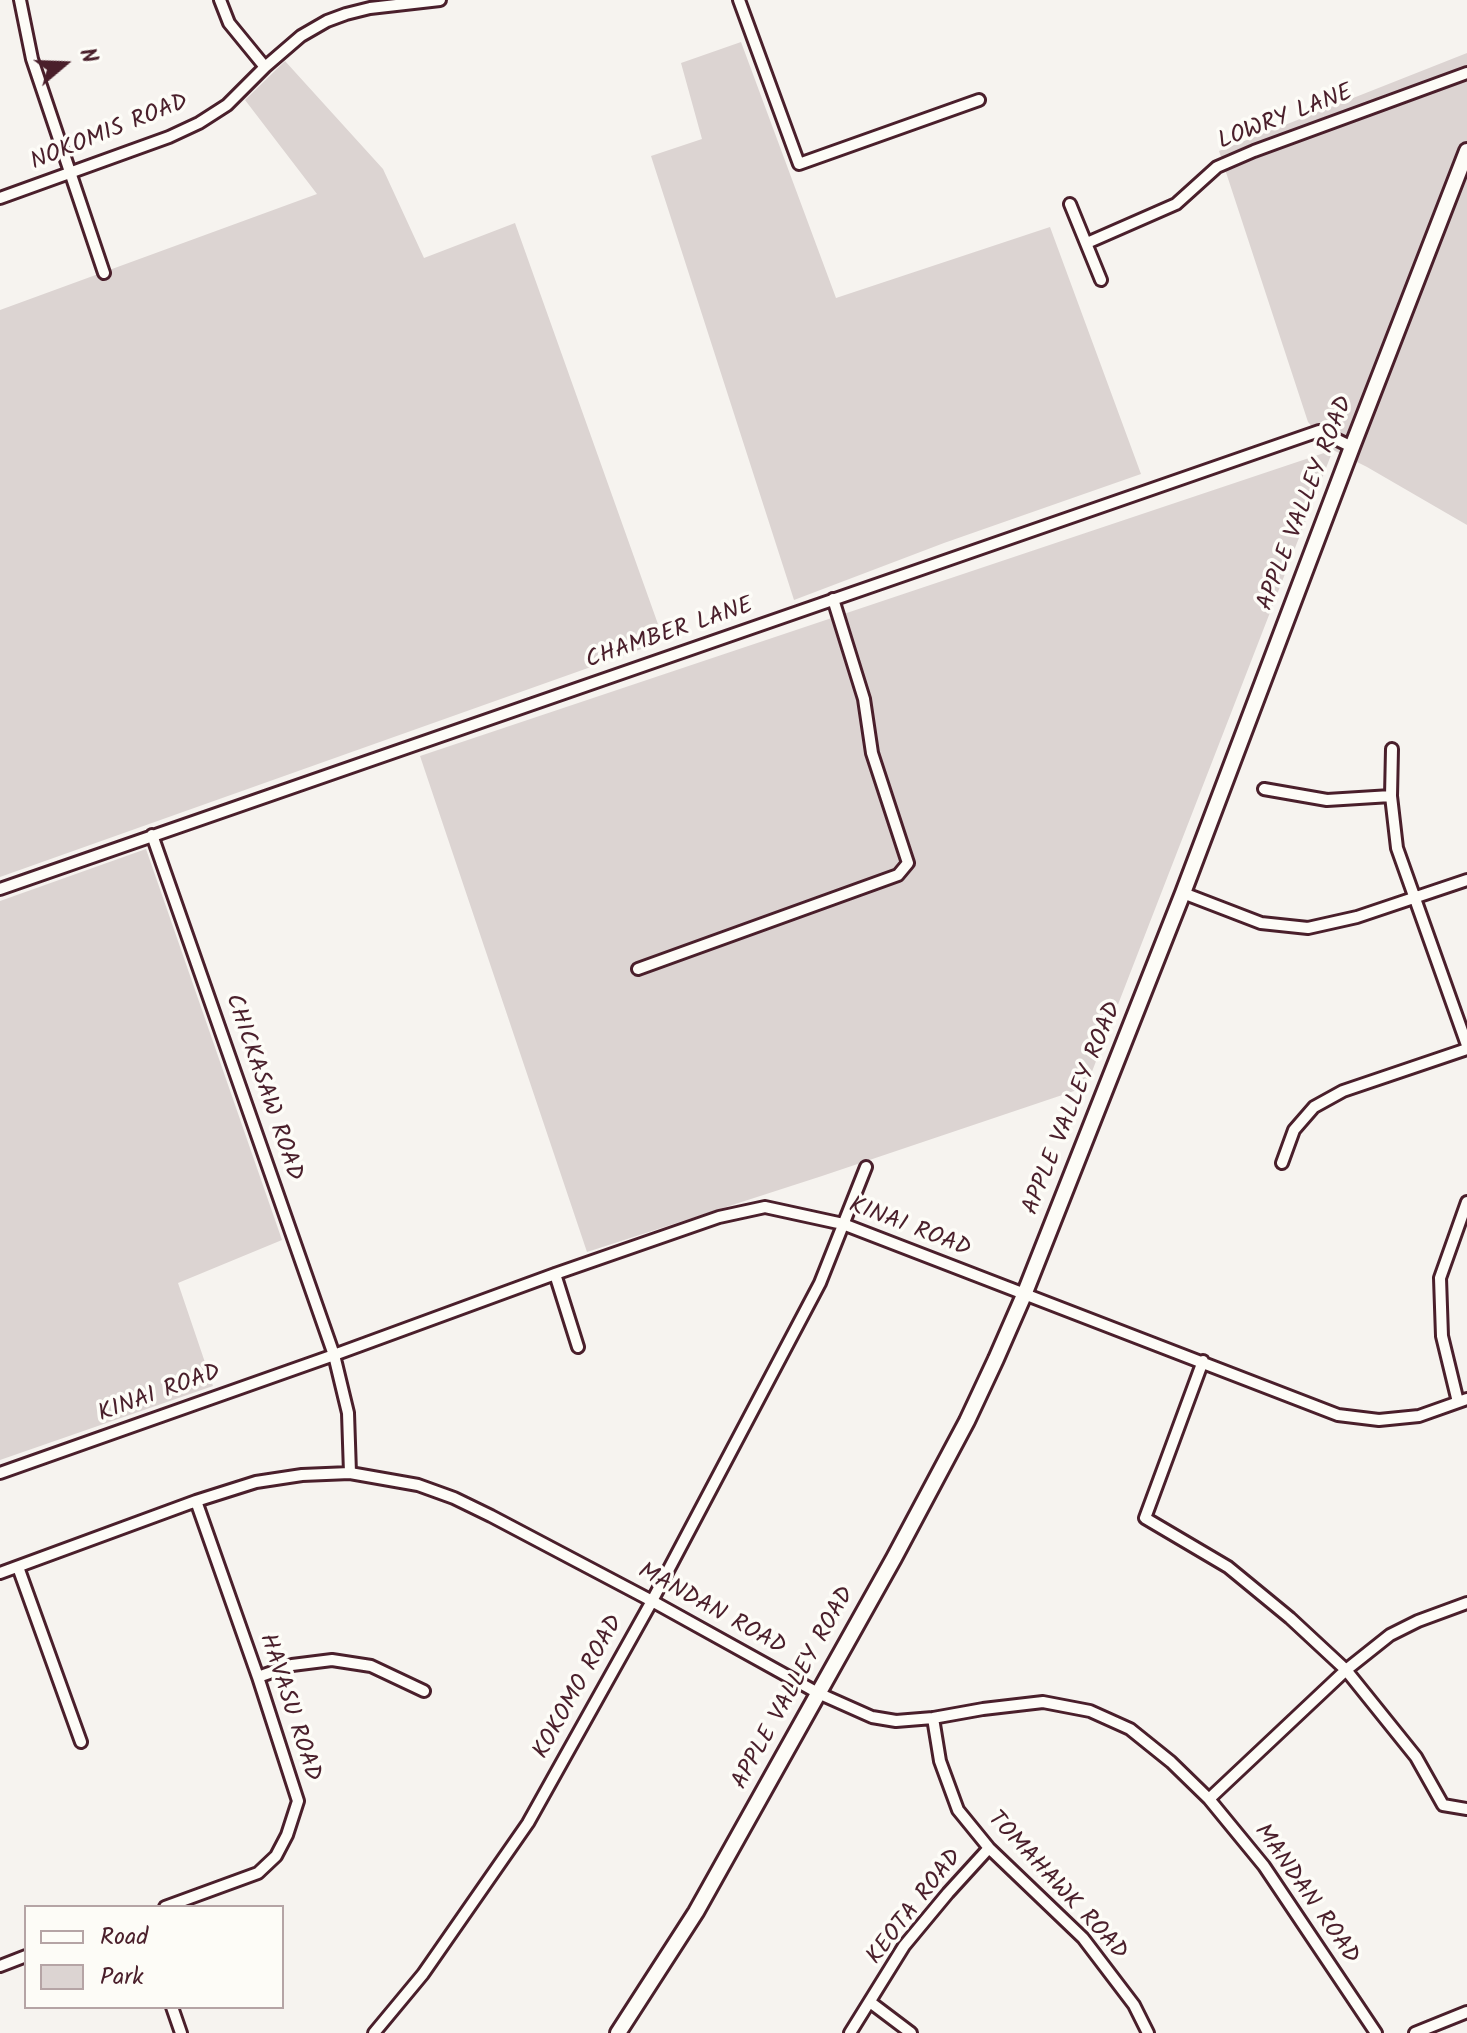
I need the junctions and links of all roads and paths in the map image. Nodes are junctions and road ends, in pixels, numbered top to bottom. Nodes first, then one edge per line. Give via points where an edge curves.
1 (20, 0) edge
2 (220, 0) edge
3 (440, 0) edge
4 (739, 0) edge
5 (265, 67) junction
6 (1467, 73) edge
7 (979, 100) dead end
8 (1467, 151) edge
9 (70, 173) junction
10 (0, 198) edge
11 (1070, 204) dead end
12 (1087, 243) junction
13 (104, 273) dead end
14 (1101, 280) dead end
15 (1352, 447) junction
16 (833, 599) junction
17 (1392, 749) dead end
18 (1264, 789) dead end
19 (1391, 796) junction
20 (152, 835) junction
21 (1467, 880) edge
22 (0, 889) edge
23 (1183, 893) junction
24 (1415, 897) junction
25 (638, 969) dead end
26 (1467, 1047) edge
27 (1282, 1163) dead end
28 (866, 1167) dead end
29 (1467, 1202) edge
30 (843, 1224) junction
31 (555, 1274) junction
32 (1024, 1295) junction
33 (578, 1347) dead end
34 (334, 1355) junction
35 (1203, 1361) junction
36 (1463, 1400) edge
37 (0, 1473) edge
38 (350, 1473) junction
39 (196, 1501) junction
40 (18, 1567) junction
41 (0, 1573) edge
42 (652, 1601) junction
43 (1467, 1603) edge
44 (1346, 1670) junction
45 (258, 1677) junction
46 (424, 1691) dead end
47 (818, 1693) junction
48 (933, 1718) junction
49 (81, 1742) dead end
50 (1209, 1799) junction
51 (1467, 1809) edge
52 (989, 1848) junction
53 (170, 1905) edge
54 (24, 1957) edge
55 (0, 1966) edge
56 (870, 2002) junction
57 (173, 2009) edge
58 (1467, 2012) edge
59 (181, 2033) edge
60 (374, 2033) edge
61 (618, 2033) edge
62 (850, 2033) edge
63 (911, 2033) edge
64 (1148, 2033) edge
65 (1376, 2033) edge
66 (1415, 2033) edge

1 - 9 street via 32,59
2 - 5 street via 229,23
3 - 5 street, NOKOMIS ROAD via 370,8 327,21
4 - 7 street via 799,164
5 - 9 street, NOKOMIS ROAD via 227,105 199,123
6 - 12 street, LOWRY LANE via 1217,167 1176,204
8 - 15 main road, APPLE VALLEY ROAD
9 - 10 street, NOKOMIS ROAD
9 - 13 street
11 - 12 street
12 - 14 street
15 - 16 street, CHAMBER LANE via 1319,431
15 - 23 main road, APPLE VALLEY ROAD
16 - 20 street, CHAMBER LANE
16 - 25 street via 864,699 872,753 908,863 898,875
17 - 19 street
18 - 19 street via 1327,800
19 - 24 street via 1397,848
20 - 22 street, CHAMBER LANE
20 - 34 street, CHICKASAW ROAD
21 - 24 street
23 - 24 street via 1261,923 1308,928
23 - 32 main road, APPLE VALLEY ROAD
24 - 26 street
26 - 27 street via 1343,1091 1314,1107 1294,1130
28 - 30 street, KOKOMO ROAD
29 - 36 street via 1440,1278 1442,1336
30 - 31 street, KINAI ROAD via 765,1207 719,1217
30 - 32 street, KINAI ROAD
30 - 42 street, KOKOMO ROAD via 814,1296
31 - 33 street
31 - 34 street, KINAI ROAD
32 - 35 street, KINAI ROAD
32 - 47 main road, APPLE VALLEY ROAD via 967,1421
34 - 37 street, KINAI ROAD
34 - 38 street via 348,1413
35 - 36 street, KINAI ROAD via 1338,1415 1379,1420 1419,1416
35 - 44 street via 1145,1518 1228,1567
38 - 39 street, MANDAN ROAD via 256,1482
38 - 42 street, MANDAN ROAD via 418,1485 454,1498
39 - 40 street, MANDAN ROAD
39 - 45 street, HAVASU ROAD
40 - 41 street, MANDAN ROAD
40 - 49 street
42 - 47 street, MANDAN ROAD
42 - 60 street, KOKOMO ROAD via 528,1823 423,1974
43 - 44 street via 1390,1635
44 - 50 street
44 - 51 street via 1416,1757 1443,1805
45 - 46 street via 292,1665 332,1660 371,1666
45 - 53 street, HAVASU ROAD via 298,1801 287,1835 258,1873
47 - 48 street, MANDAN ROAD via 872,1717
47 - 61 main road, APPLE VALLEY ROAD via 696,1912
48 - 50 street, MANDAN ROAD via 1043,1702 1090,1711 1130,1729
48 - 52 street, TOMAHAWK ROAD via 940,1761 958,1810
50 - 65 street, MANDAN ROAD via 1264,1866
52 - 56 street, KEOTA ROAD via 904,1946
52 - 64 street, TOMAHAWK ROAD via 1083,1938 1134,2005
54 - 55 street
56 - 62 street, KEOTA ROAD
56 - 63 street
57 - 59 street
58 - 66 street

